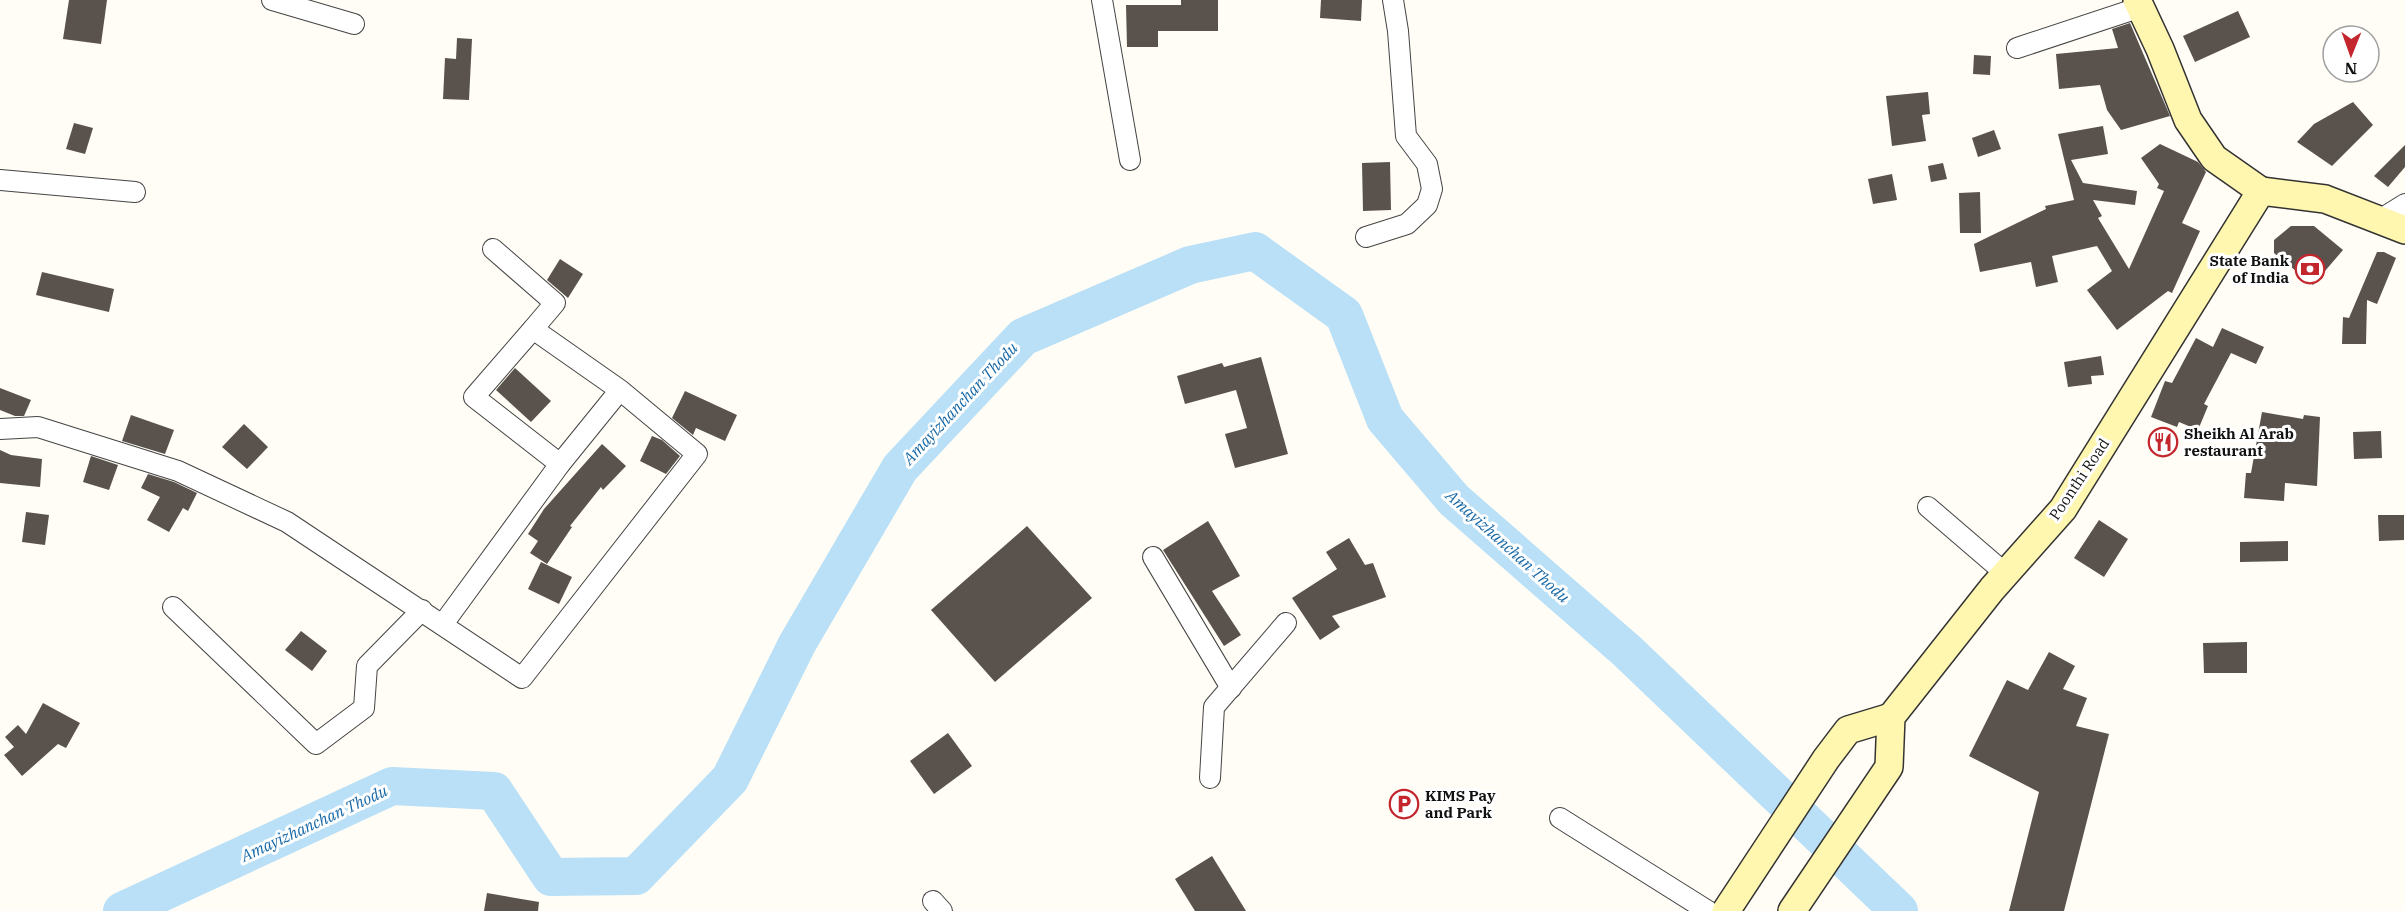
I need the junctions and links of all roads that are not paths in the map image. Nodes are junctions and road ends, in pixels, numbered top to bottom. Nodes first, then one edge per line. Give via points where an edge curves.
1 (272, 0) edge
2 (1102, 0) edge
3 (1393, 0) edge
4 (2139, 4) edge
5 (354, 24) dead end
6 (2017, 48) dead end
7 (1130, 160) dead end
8 (0, 180) edge
9 (2261, 191) junction
10 (135, 192) dead end
11 (2405, 204) edge
12 (2393, 224) edge
13 (1366, 237) dead end
14 (493, 249) dead end
15 (533, 329) junction
16 (620, 390) junction
17 (0, 429) edge
18 (560, 464) junction
19 (1928, 507) dead end
20 (1153, 557) dead end
21 (2006, 574) junction
22 (172, 608) dead end
23 (422, 610) junction
24 (1286, 623) dead end
25 (443, 624) junction
26 (1231, 688) junction
27 (1891, 717) junction
28 (1210, 778) dead end
29 (1560, 818) dead end
30 (1731, 904) edge
31 (1708, 911) edge
32 (1792, 911) edge

1 - 5 street
2 - 7 street
3 - 13 street via 1406,136 1427,164 1432,189 1427,205 1407,224
4 - 6 street
4 - 9 main road via 2188,120 2214,158
8 - 10 street
9 - 12 main road via 2325,199
9 - 21 main road, Poonthi Road via 2063,509
11 - 12 street
14 - 15 street via 555,303
15 - 16 street
15 - 18 street via 474,396
16 - 18 street
16 - 25 street via 698,454 522,678
17 - 23 street via 38,427 178,471 287,522
18 - 25 street
19 - 21 street
20 - 26 street
21 - 27 main road, Poonthi Road
22 - 23 street via 316,744 364,708 367,666
23 - 25 street
24 - 26 street
26 - 28 street via 1214,707
27 - 30 main road via 1848,730
27 - 32 main road via 1889,767
29 - 31 street

